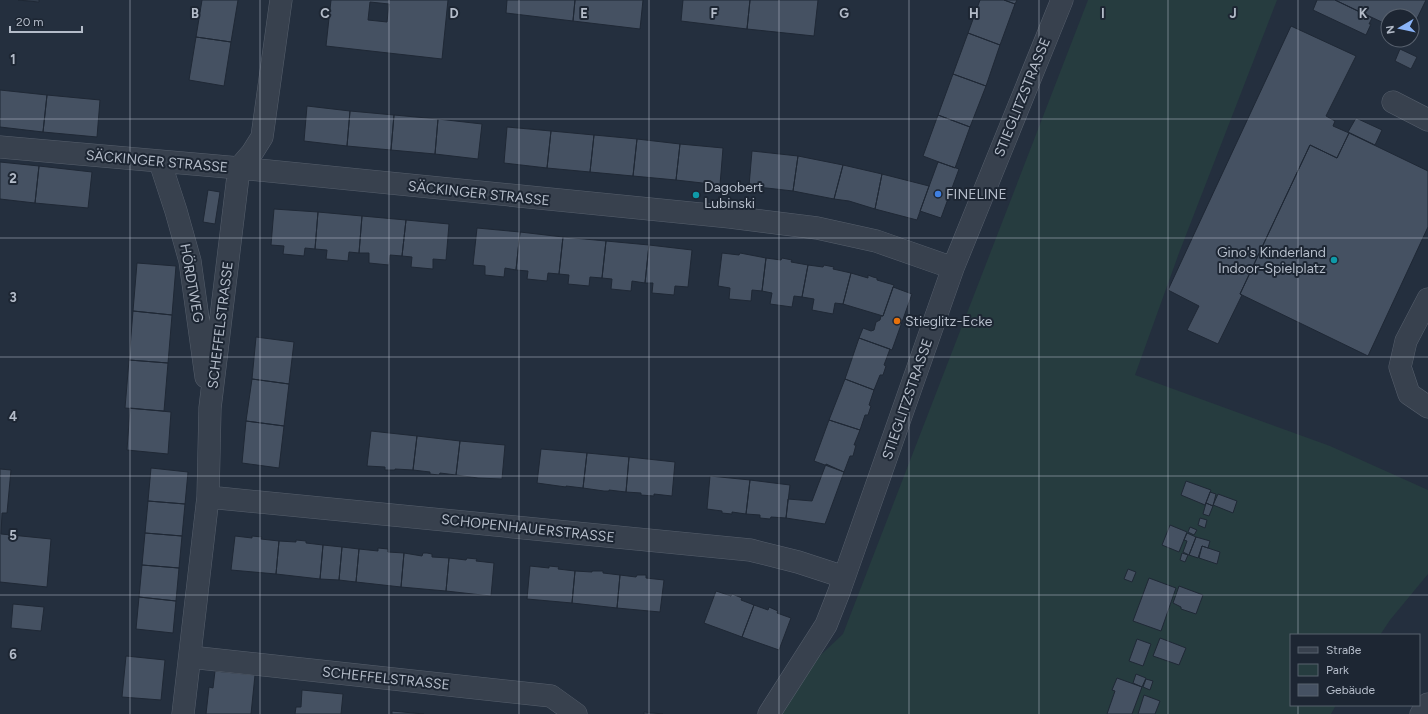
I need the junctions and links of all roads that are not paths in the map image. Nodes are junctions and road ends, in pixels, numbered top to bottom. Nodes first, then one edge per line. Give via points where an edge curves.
1 (281, 0) edge
2 (1062, 0) edge
3 (1393, 102) dead end
4 (1428, 120) edge
5 (0, 146) edge
6 (160, 162) junction
7 (239, 168) junction
8 (953, 268) junction
9 (1428, 299) edge
10 (1428, 407) edge
11 (210, 408) junction
12 (208, 497) junction
13 (844, 577) junction
14 (190, 657) junction
15 (1428, 704) edge
16 (183, 714) edge
17 (576, 714) edge
18 (769, 714) edge
19 (1421, 714) edge

1 - 7 street via 262,137
2 - 8 street, STIEGLITZSTRASSE
3 - 4 street
5 - 6 street, SÄCKINGER STRASSE
6 - 7 street, SÄCKINGER STRASSE
6 - 11 street, HÖRDTWEG via 190,261
7 - 8 street, SÄCKINGER STRASSE via 817,228 876,242
7 - 11 street, SCHEFFELSTRASSE
8 - 13 street, STIEGLITZSTRASSE
9 - 10 street via 1406,341 1400,367 1410,394
11 - 12 street, SCHEFFELSTRASSE
12 - 13 street, SCHOPENHAUERSTRASSE via 750,550
12 - 14 street, SCHEFFELSTRASSE
13 - 18 street, STIEGLITZSTRASSE via 826,625
14 - 16 street, SCHEFFELSTRASSE
14 - 17 street, SCHEFFELSTRASSE via 550,696
15 - 19 street

